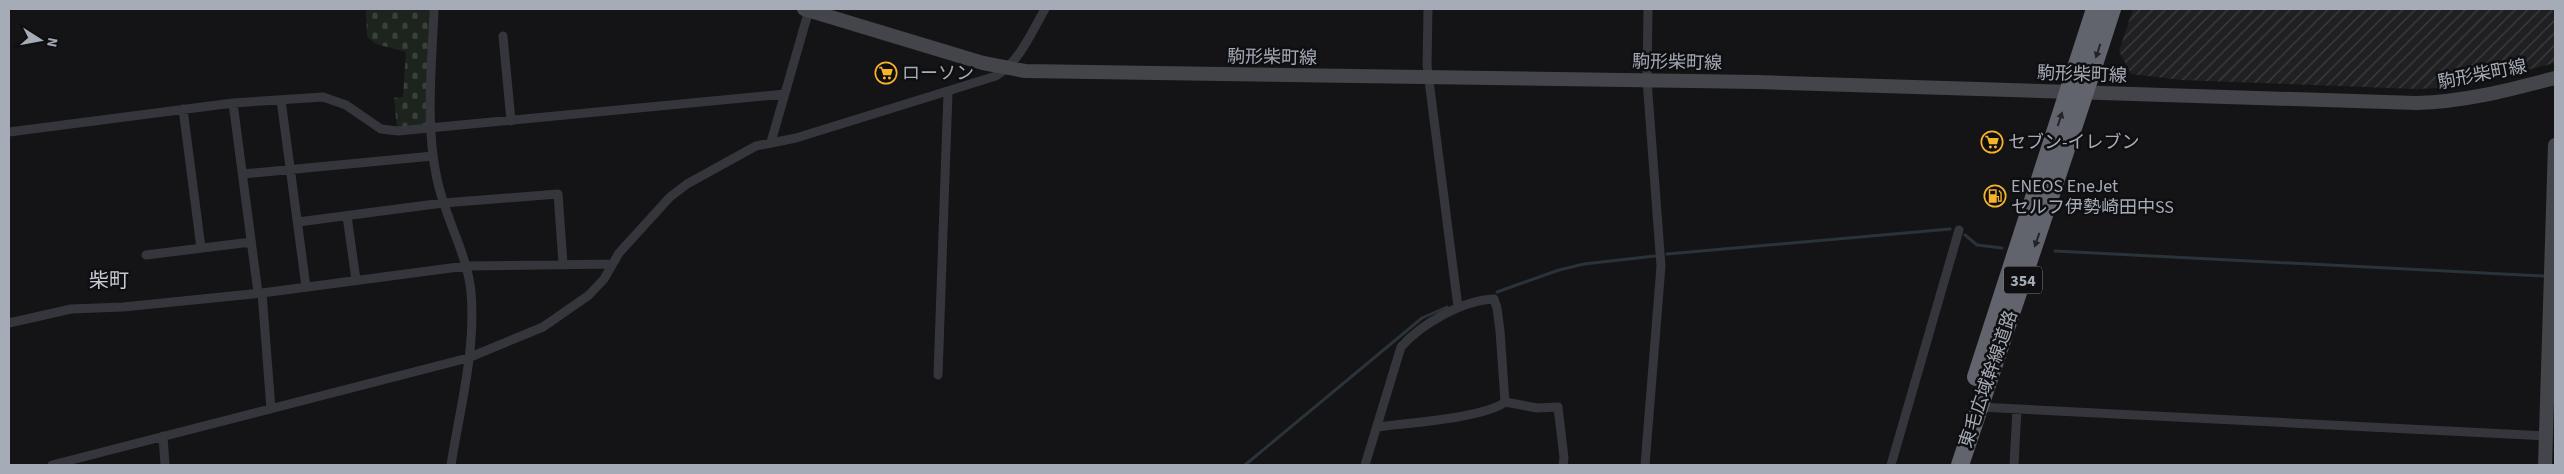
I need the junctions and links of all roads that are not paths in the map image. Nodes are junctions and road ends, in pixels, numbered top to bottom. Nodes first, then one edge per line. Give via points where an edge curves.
1 (434, 9) edge
2 (1046, 9) edge
3 (1428, 9) edge
4 (1648, 9) edge
5 (2096, 9) edge
6 (2112, 9) edge
7 (815, 11) edge
8 (503, 36) dead end
9 (1008, 69) junction
10 (1429, 78) junction
11 (1647, 80) junction
12 (2555, 80) edge
13 (948, 92) junction
14 (2076, 93) junction
15 (785, 94) junction
16 (281, 100) junction
17 (233, 103) junction
18 (183, 109) junction
19 (511, 121) junction
20 (431, 128) junction
21 (9, 132) edge
22 (771, 142) junction
23 (2555, 145) edge
24 (433, 156) junction
25 (290, 169) junction
26 (243, 174) junction
27 (443, 203) junction
28 (347, 216) junction
29 (298, 222) junction
30 (1959, 230) dead end
31 (251, 242) junction
32 (201, 248) junction
33 (146, 255) dead end
34 (563, 264) junction
35 (612, 264) junction
36 (466, 266) junction
37 (356, 280) junction
38 (306, 287) junction
39 (260, 293) junction
40 (1458, 307) junction
41 (9, 323) edge
42 (468, 358) junction
43 (938, 374) dead end
44 (1505, 402) junction
45 (1979, 407) junction
46 (271, 409) junction
47 (2017, 409) junction
48 (1378, 427) junction
49 (163, 436) junction
50 (2546, 436) junction
51 (52, 465) edge
52 (165, 465) edge
53 (451, 465) edge
54 (1366, 465) edge
55 (1563, 465) edge
56 (1645, 465) edge
57 (1891, 465) edge
58 (1948, 465) edge
59 (1960, 465) edge
60 (2014, 465) edge
61 (2545, 465) edge

1 - 20 street
2 - 9 street
3 - 10 street
4 - 11 street
5 - 14 highway, 東毛広域幹線道路 / 354
6 -> 14 highway, 東毛広域幹線道路 / 354
7 - 9 main road, 駒形柴町線
7 - 15 street
8 - 19 street
9 - 10 main road, 駒形柴町線 via 1120,74
9 - 13 street via 988,80
10 - 11 main road, 駒形柴町線
10 - 40 street
11 - 14 main road, 駒形柴町線
11 - 56 street via 1661,266
12 - 14 main road, 駒形柴町線 via 2438,102
13 - 22 street via 796,138
13 - 43 street
14 -> 45 highway, 東毛広域幹線道路 / 354 via 2038,239
58 -> 14 highway, 東毛広域幹線道路 / 354
15 - 19 street
15 - 22 street
16 - 17 street
16 - 20 street via 329,98 385,130
16 - 25 street
17 - 18 street
17 - 26 street
18 - 21 street
18 - 32 street
19 - 20 street
20 - 24 street
22 - 35 street via 756,146 679,190 633,236
23 - 50 main road
24 - 25 street
24 - 27 street
25 - 26 street
25 - 29 street
26 - 31 street
27 - 28 street
27 - 34 street via 558,194
27 - 36 street
28 - 29 street
28 - 37 street
29 - 38 street
30 - 57 street
31 - 32 street
31 - 39 street
32 - 33 street
34 - 35 street
34 - 36 street
35 - 42 street via 598,286 554,321
36 - 37 street
36 - 42 street via 472,335
37 - 38 street
38 - 39 street
39 - 41 street via 71,309
39 - 46 street
40 - 44 street via 1494,299 1500,330
40 - 48 street via 1410,336 1401,347
42 - 46 street
42 - 53 street
44 - 48 street via 1476,413
44 - 55 street via 1537,408 1558,406
45 - 47 street
45 - 59 highway, 東毛広域幹線道路 / 354
46 - 49 street
47 - 50 street
47 - 60 street
48 - 54 street
49 - 51 street
49 - 52 street
50 - 61 main road

